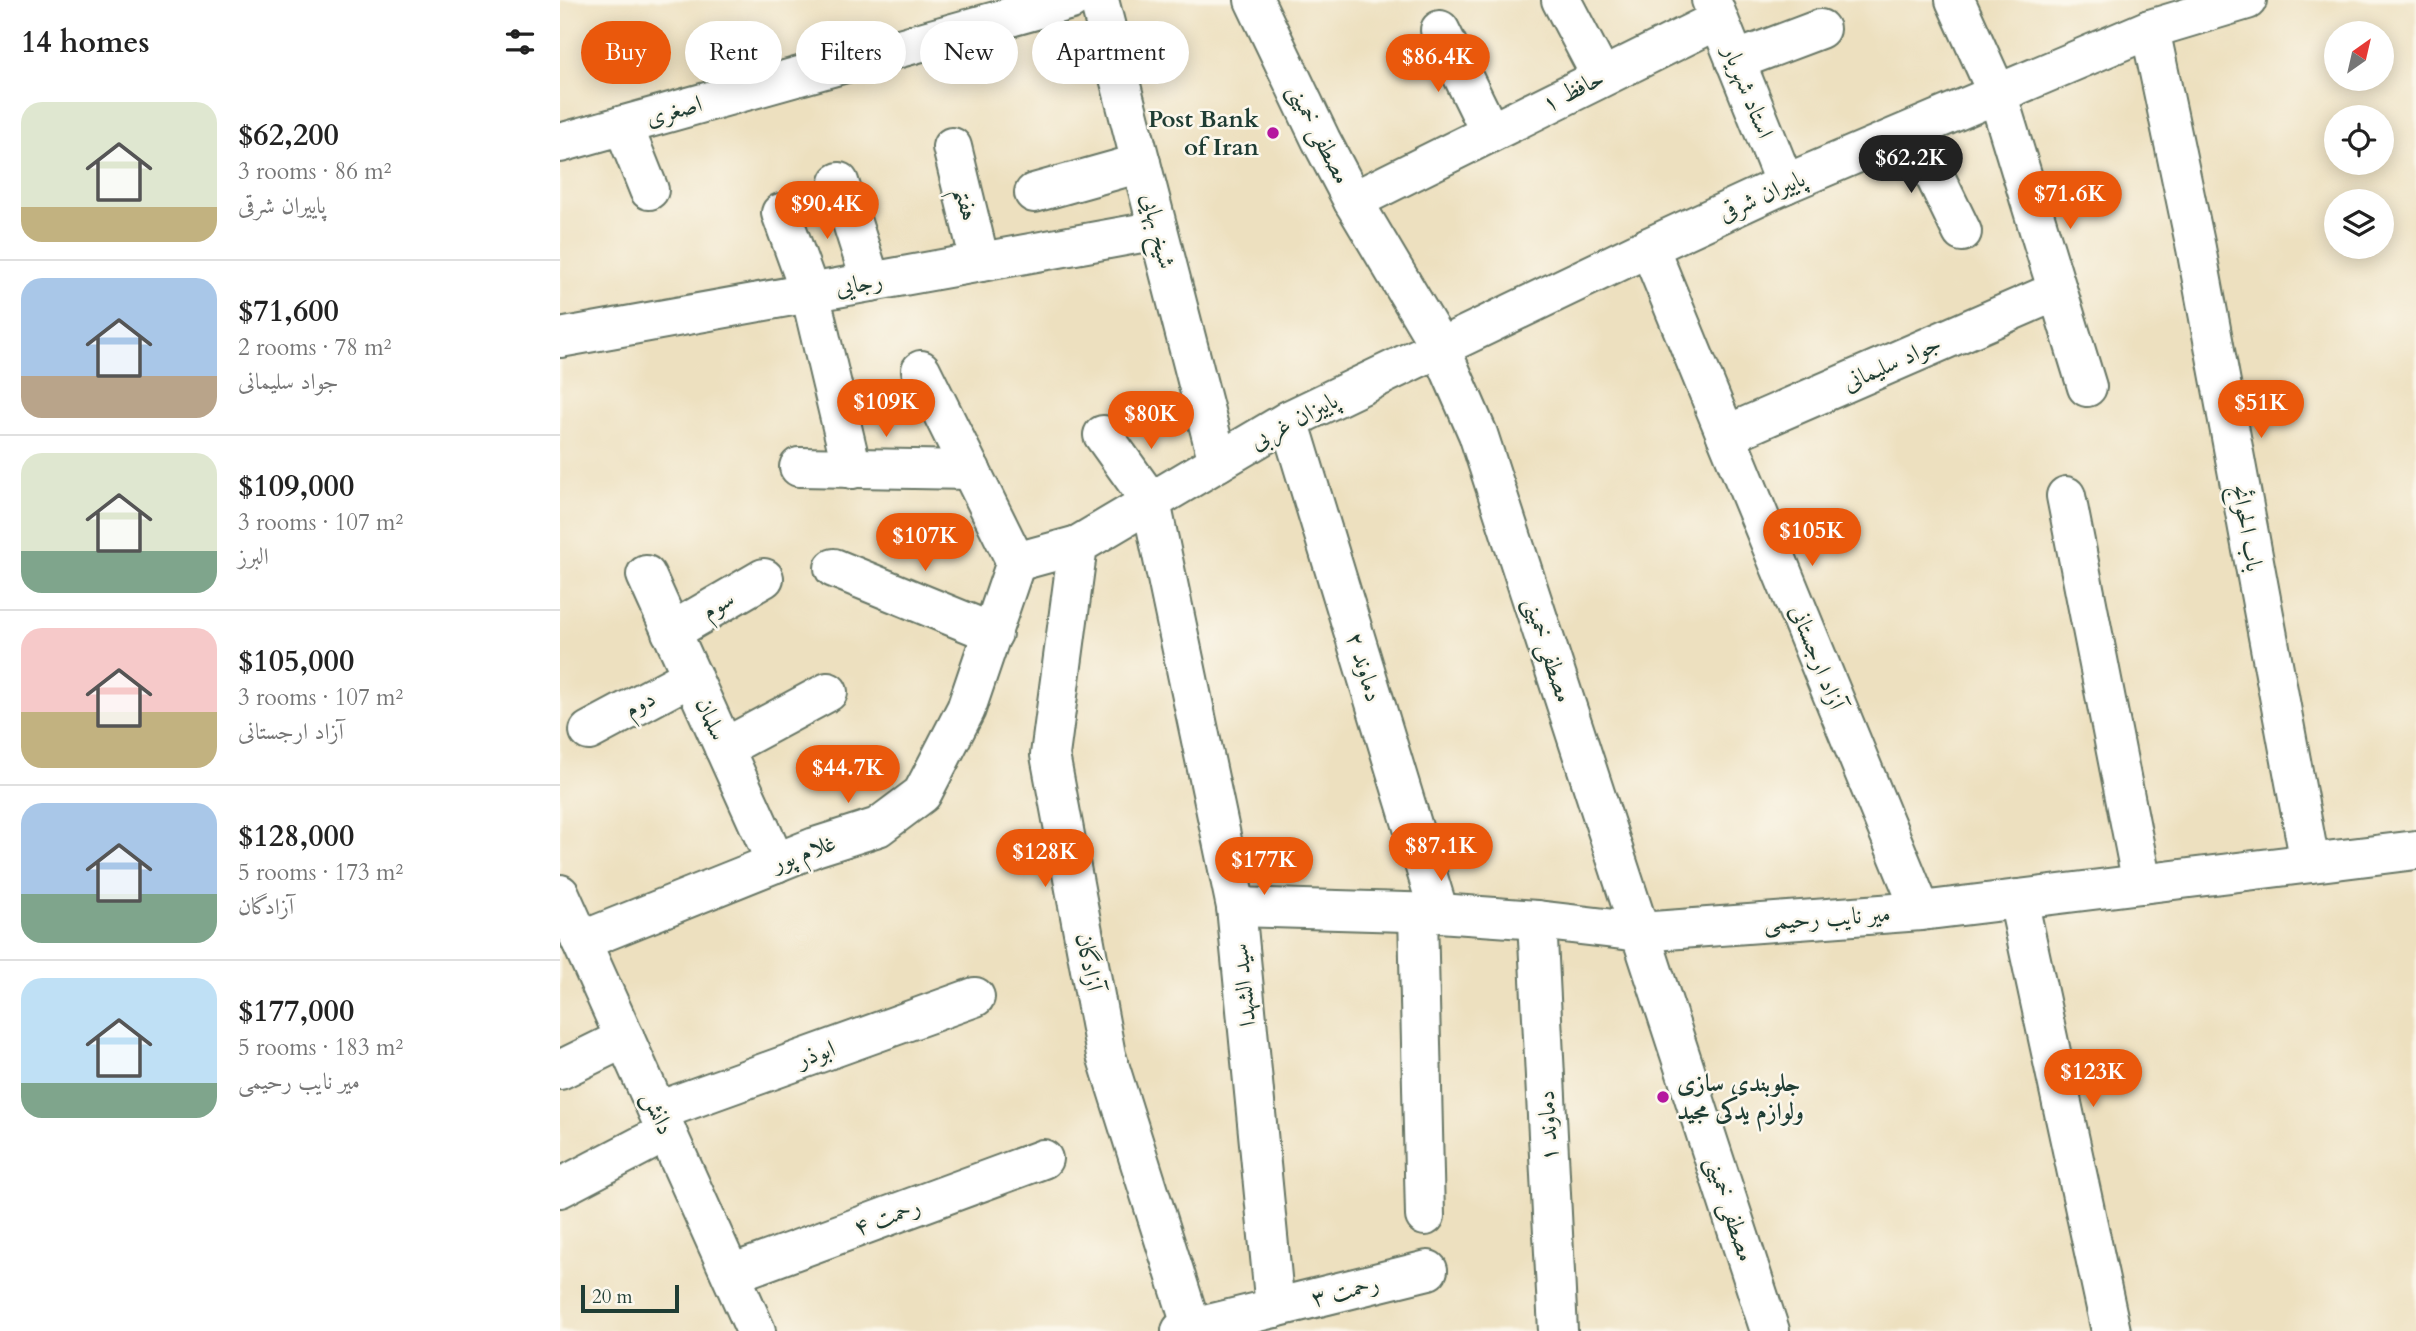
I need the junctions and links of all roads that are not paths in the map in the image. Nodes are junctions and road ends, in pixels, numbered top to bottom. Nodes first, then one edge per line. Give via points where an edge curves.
1 (1099, 0) edge
2 (1254, 0) edge
3 (1561, 0) edge
4 (1955, 0) edge
5 (2247, 0) edge
6 (1051, 3) edge
7 (1715, 10) edge
8 (956, 16) edge
9 (1820, 29) dead end
10 (2150, 29) junction
11 (1440, 30) dead end
12 (1735, 61) junction
13 (1601, 76) junction
14 (1997, 93) junction
15 (623, 125) junction
16 (1913, 131) junction
17 (1490, 132) junction
18 (560, 143) edge
19 (952, 147) dead end
20 (1141, 163) junction
21 (839, 182) dead end
22 (1785, 184) junction
23 (649, 190) dead end
24 (1034, 193) dead end
25 (1353, 201) junction
26 (781, 213) dead end
27 (1158, 230) junction
28 (1962, 232) dead end
29 (1648, 247) junction
30 (980, 262) junction
31 (871, 282) junction
32 (2057, 291) junction
33 (810, 293) junction
34 (560, 338) edge
35 (1441, 349) junction
36 (921, 370) dead end
37 (2087, 387) dead end
38 (1289, 420) junction
39 (1102, 435) dead end
40 (1726, 436) junction
41 (1218, 462) junction
42 (799, 467) dead end
43 (852, 469) junction
44 (971, 470) junction
45 (2066, 496) dead end
46 (1151, 502) junction
47 (1078, 545) junction
48 (1016, 562) junction
49 (834, 568) dead end
50 (646, 575) dead end
51 (764, 578) dead end
52 (671, 632) junction
53 (993, 633) junction
54 (692, 676) junction
55 (828, 692) dead end
56 (589, 731) dead end
57 (724, 748) junction
58 (2416, 850) edge
59 (776, 863) junction
60 (2310, 863) junction
61 (2142, 884) junction
62 (560, 894) edge
63 (2018, 899) junction
64 (1236, 907) junction
65 (1921, 911) junction
66 (1428, 913) junction
67 (1537, 920) junction
68 (1640, 932) junction
69 (581, 941) junction
70 (975, 997) dead end
71 (625, 1038) junction
72 (560, 1070) edge
73 (662, 1122) junction
74 (1042, 1159) dead end
75 (560, 1188) edge
76 (1425, 1216) dead end
77 (1428, 1270) dead end
78 (731, 1274) junction
79 (1275, 1308) junction
80 (1186, 1330) edge
81 (757, 1331) edge
82 (1558, 1331) edge
83 (1770, 1331) edge
84 (2111, 1331) edge

1 - 20 street, شیخ بهایی
2 - 25 street, مصطفی خمینی
3 - 13 street
4 - 14 street
5 - 10 street, پاییران شرقی
6 - 8 street, اصغری
7 - 12 street, استاد شهریار
7 - 13 street, حافظ ۱
8 - 15 street, اصغری
9 - 12 street
10 - 14 street, پاییران شرقی
10 - 60 street, باب الحوائج via 2196,248
11 - 17 street
12 - 22 street, استاد شهریار
13 - 17 street, حافظ ۱
14 - 16 street, پاییران شرقی
14 - 32 street
15 - 18 street, اصغری
15 - 23 street
16 - 22 street, پاییران شرقی
16 - 28 street
17 - 25 street, حافظ ۱
19 - 30 street, هفتم
20 - 24 street
20 - 27 street, شیخ بهایی
21 - 31 street
22 - 29 street, پاییران شرقی
25 - 35 street, مصطفی خمینی
26 - 33 street
27 - 30 street, رجایی
27 - 41 street, شیخ بهایی
29 - 35 street, پاییران شرقی
29 - 40 street, آزاد ارجستانی
30 - 31 street, رجایی
31 - 33 street, رجایی
32 - 37 street
32 - 40 street, جواد سلیمانی
33 - 34 street, رجایی
33 - 43 street
35 - 38 street, پاییزان غربی
35 - 68 street, مصطفی خمینی via 1478,434
36 - 44 street
38 - 41 street, پاییزان غربی
38 - 66 street, دماوند ۲
39 - 46 street
40 - 65 street, آزاد ارجستانی
41 - 46 street, پاییزان غربی
42 - 43 street
43 - 44 street
44 - 48 street
45 - 61 street
46 - 47 street
46 - 64 street, سید الشهدا
47 - 48 street
47 - 80 street, آزادگان via 1050,755 1106,1055
48 - 53 street, غلام پور
49 - 53 street
50 - 52 street, سلمان
51 - 52 street, سوم
52 - 54 street, سلمان
53 - 59 street, غلام پور via 966,709 922,794 878,827
54 - 56 street, دوم
54 - 57 street, سلمان
55 - 57 street
57 - 59 street, سلمان
58 - 60 street, میر نایب رحیمی
59 - 69 street, غلام پور
60 - 61 street, میر نایب رحیمی
61 - 63 street, میر نایب رحیمی
62 - 69 street, دانش
63 - 65 street, میر نایب رحیمی
63 - 84 street
64 - 66 street, میر نایب رحیمی
64 - 79 street, سید الشهدا
65 - 68 street, میر نایب رحیمی
66 - 67 street, میر نایب رحیمی
66 - 76 street, دماوند ۲
67 - 68 street, میر نایب رحیمی
67 - 82 street, دماوند ۱
68 - 83 street, مصطفی خمینی
69 - 71 street, دانش
70 - 73 street, ابوذر
71 - 72 street
71 - 73 street, دانش
73 - 75 street, ابوذر
73 - 78 street, دانش
74 - 78 street, رحمت ۴
77 - 79 street, رحمت ۳
78 - 81 street, دانش
79 - 80 street, رحمت ۳

